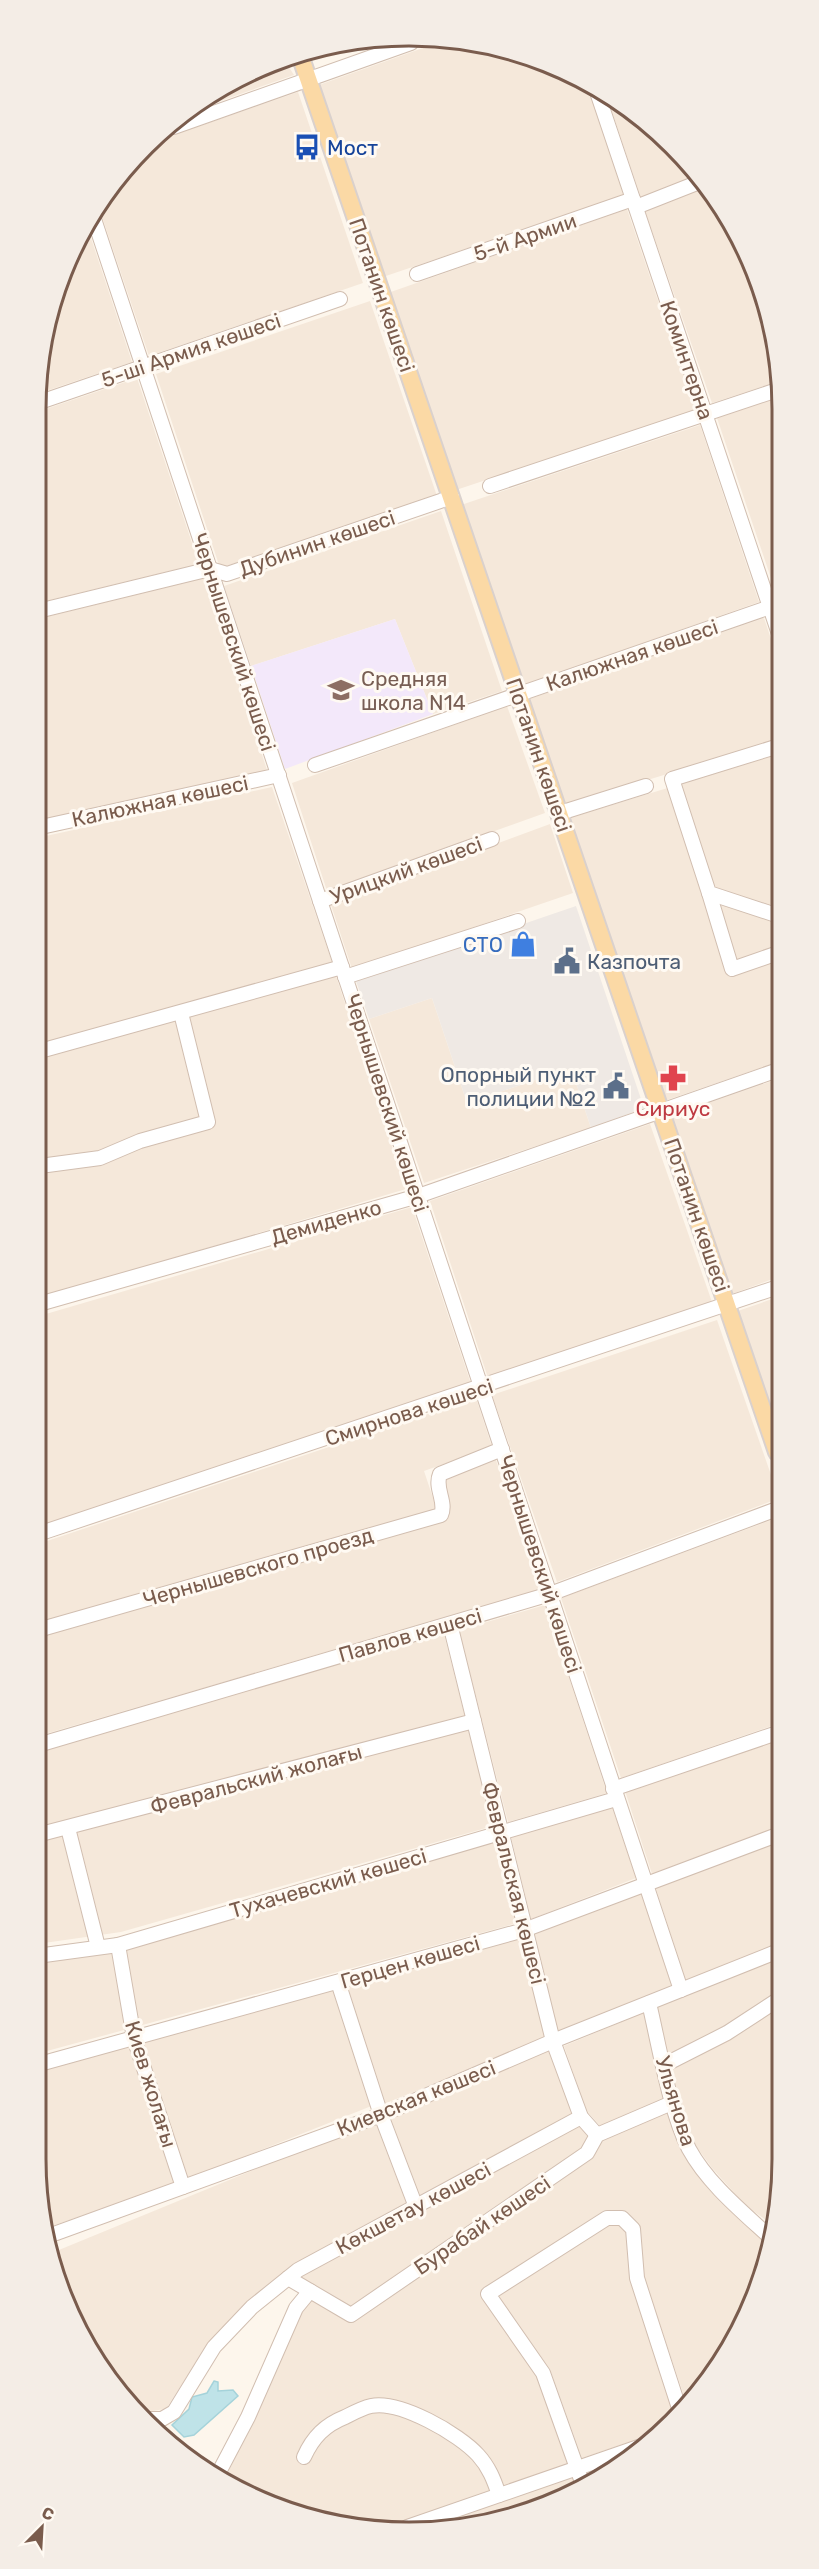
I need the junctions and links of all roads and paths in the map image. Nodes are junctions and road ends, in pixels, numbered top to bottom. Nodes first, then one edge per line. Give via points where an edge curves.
1 (402, 46) edge
2 (303, 63) edge
3 (309, 80) junction
4 (600, 101) edge
5 (190, 122) edge
6 (693, 184) edge
7 (634, 203) junction
8 (96, 226) edge
9 (417, 274) dead end
10 (340, 299) dead end
11 (143, 367) junction
12 (772, 392) edge
13 (46, 400) edge
14 (705, 414) junction
15 (490, 486) dead end
16 (452, 497) junction
17 (210, 569) junction
18 (772, 597) edge
19 (772, 606) edge
20 (46, 609) edge
21 (518, 695) junction
22 (772, 748) edge
23 (315, 765) dead end
24 (279, 775) junction
25 (646, 786) dead end
26 (560, 813) junction
27 (46, 826) edge
28 (492, 839) dead end
29 (709, 893) junction
30 (320, 901) junction
31 (772, 913) edge
32 (518, 921) dead end
33 (772, 955) edge
34 (344, 972) junction
35 (181, 1013) junction
36 (46, 1049) edge
37 (772, 1072) edge
38 (661, 1111) junction
39 (46, 1165) edge
40 (418, 1196) junction
41 (772, 1289) edge
42 (46, 1302) edge
43 (729, 1305) junction
44 (482, 1388) junction
45 (772, 1437) edge
46 (502, 1449) junction
47 (772, 1511) edge
48 (46, 1532) edge
49 (550, 1594) junction
50 (450, 1624) junction
51 (46, 1628) edge
52 (474, 1721) junction
53 (772, 1735) edge
54 (46, 1743) edge
55 (614, 1794) junction
56 (68, 1828) junction
57 (502, 1832) junction
58 (46, 1833) edge
59 (772, 1837) edge
60 (645, 1884) junction
61 (524, 1930) junction
62 (118, 1945) junction
63 (98, 1947) junction
64 (772, 1954) edge
65 (46, 1955) edge
66 (338, 1982) junction
67 (681, 1990) junction
68 (649, 2003) junction
69 (772, 2004) edge
70 (134, 2038) junction
71 (553, 2041) junction
72 (46, 2062) edge
73 (664, 2065) junction
74 (674, 2102) junction
75 (381, 2115) junction
76 (580, 2117) junction
77 (597, 2135) junction
78 (183, 2187) junction
79 (416, 2207) junction
80 (765, 2233) edge
81 (54, 2234) edge
82 (288, 2278) junction
83 (310, 2291) junction
84 (678, 2404) edge
85 (156, 2419) edge
86 (623, 2452) edge
87 (304, 2457) dead end
88 (577, 2468) junction
89 (221, 2469) edge
90 (581, 2479) edge
91 (499, 2495) junction
92 (421, 2522) edge

1 - 3 street
2 - 3 main road, Потанин көшесі
3 - 5 street
3 - 16 main road, Потанин көшесі
4 - 7 street, Коминтерна
6 - 7 street, 5-й Армии
7 - 9 street, 5-й Армии
7 - 14 street, Коминтерна
8 - 11 street, Чернышевский көшесі
10 - 11 street, 5-ші Армия көшесі
11 - 13 street, 5-ші Армия көшесі
11 - 17 street, Чернышевский көшесі
12 - 14 street
14 - 15 street
14 - 18 street, Коминтерна
16 - 17 street, Дубинин көшесі via 227,574
16 - 21 main road, Потанин көшесі
17 - 20 street, Дубинин көшесі
17 - 24 street, Чернышевский көшесі
19 - 21 street, Калюжная көшесі
21 - 23 street, Калюжная көшесі
21 - 26 main road, Потанин көшесі
22 - 29 street via 672,779
24 - 27 street, Калюжная көшесі
24 - 30 street, Чернышевский көшесі
25 - 26 street
26 - 38 main road, Потанин көшесі
28 - 30 street, Урицкий көшесі
29 - 31 street
29 - 33 street via 732,969
30 - 34 street, Чернышевский көшесі
32 - 34 street
34 - 35 street
34 - 40 street, Чернышевский көшесі
35 - 36 street
35 - 39 street via 208,1122 140,1141 100,1158
37 - 38 street, Демиденко
38 - 40 street, Демиденко
38 - 43 main road, Потанин көшесі
40 - 42 street, Демиденко
40 - 44 street, Чернышевский көшесі
41 - 43 street, Смирнова көшесі
43 - 44 street, Смирнова көшесі
43 - 45 main road, Потанин көшесі
44 - 46 street, Чернышевский көшесі
44 - 48 street, Смирнова көшесі
46 - 49 street, Чернышевский көшесі
46 - 51 street, Чернышевского проезд via 444,1470 438,1478 441,1515
47 - 49 street, Павлов көшесі
49 - 50 street, Павлов көшесі
49 - 55 street, Чернышевский көшесі
50 - 52 street, Февральская көшесі
50 - 54 street, Павлов көшесі
52 - 56 street, Февральский жолағы
52 - 57 street, Февральская көшесі
53 - 55 street, Тухачевский көшесі
55 - 57 street, Тухачевский көшесі
55 - 60 street, Чернышевский көшесі
56 - 58 street, Февральский жолағы
56 - 63 street
57 - 61 street, Февральская көшесі
57 - 62 street, Тухачевский көшесі
59 - 60 street, Герцен көшесі
60 - 61 street, Герцен көшесі
60 - 67 street, Чернышевский көшесі
61 - 66 street, Герцен көшесі
61 - 71 street, Февральская көшесі
62 - 63 street, Тухачевский көшесі
62 - 70 street, Киев жолағы
63 - 65 street, Тухачевский көшесі
64 - 67 street, Киевская көшесі
66 - 70 street, Герцен көшесі
66 - 75 street
67 - 68 street, Киевская көшесі
68 - 71 street, Киевская көшесі
68 - 73 street, Ульянова
69 - 73 street via 727,2033
70 - 72 street, Герцен көшесі
70 - 78 street, Киев жолағы
71 - 75 street, Киевская көшесі
71 - 76 street, Февральская көшесі
73 - 74 street, Ульянова
74 - 77 street, Бурабай көшесі
74 - 80 street, Ульянова via 689,2149 703,2170
75 - 78 street, Киевская көшесі
75 - 79 street
76 - 77 street, Февральская көшесі
76 - 79 street, Көкшетау көшесі
77 - 83 street, Бурабай көшесі via 587,2153 351,2315
78 - 81 street, Киевская көшесі
79 - 82 street, Көкшетау көшесі
82 - 83 street, Бурабай көшесі
82 - 85 street, Көкшетау көшесі via 252,2307 214,2347 174,2412
83 - 89 street via 296,2308
84 - 88 street via 637,2278 633,2229 622,2218 607,2218 488,2294 543,2373
86 - 88 street
87 - 91 street via 317,2435 333,2421 372,2406 388,2407 423,2419 469,2445 489,2469
88 - 90 street
88 - 91 street
91 - 92 street

